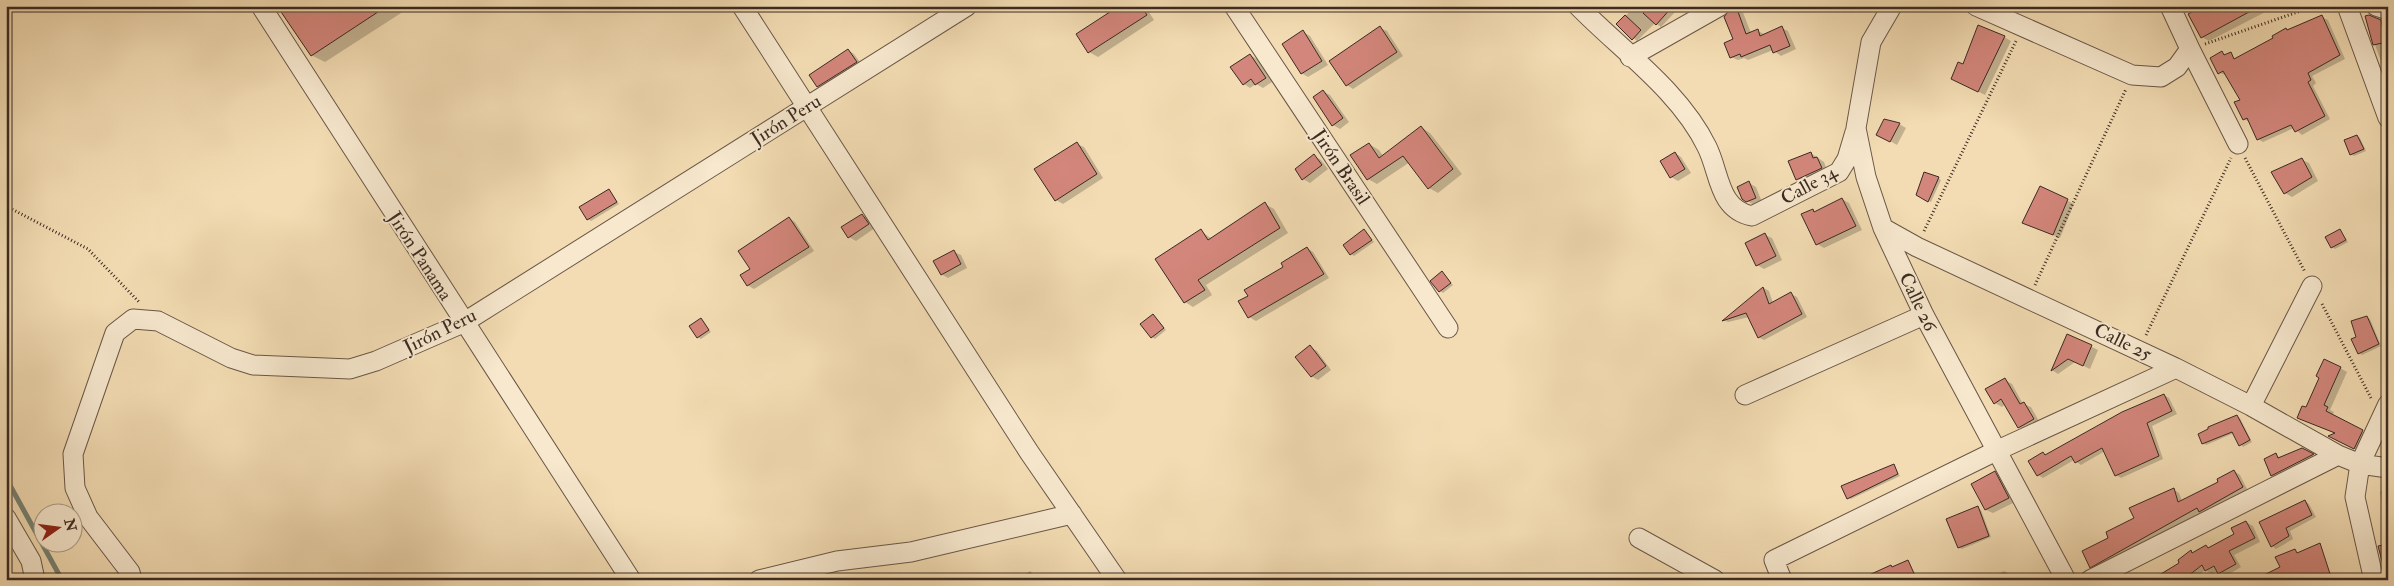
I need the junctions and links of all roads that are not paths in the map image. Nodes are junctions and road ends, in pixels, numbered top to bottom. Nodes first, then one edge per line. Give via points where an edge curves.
1 (261, 6) edge
2 (742, 6) edge
3 (967, 6) edge
4 (1234, 6) edge
5 (1578, 6) edge
6 (1720, 6) edge
7 (1892, 6) edge
8 (1976, 6) edge
9 (2170, 6) edge
10 (2347, 6) edge
11 (2376, 6) edge
12 (2388, 10) edge
13 (2190, 49) junction
14 (1630, 56) junction
15 (807, 107) junction
16 (2388, 118) edge
17 (1856, 128) junction
18 (2238, 144) road end
19 (1883, 228) junction
20 (2312, 286) dead end
21 (1924, 315) junction
22 (463, 323) junction
23 (1448, 328) dead end
24 (2176, 368) junction
25 (1745, 395) dead end
26 (2388, 404) edge
27 (2252, 406) junction
28 (1996, 451) junction
29 (2338, 455) junction
30 (2360, 464) junction
31 (2388, 468) edge
32 (1072, 514) junction
33 (6, 518) edge
34 (1639, 538) dead end
35 (35, 580) edge
36 (132, 580) edge
37 (631, 580) edge
38 (759, 580) edge
39 (1117, 580) edge
40 (1715, 580) edge
41 (1782, 580) edge
42 (2066, 580) edge
43 (2090, 580) edge
44 (2376, 580) edge

1 - 22 street, Jirón Panama
2 - 15 street
3 - 15 street, Jirón Peru
4 - 23 street, Jirón Brasil
5 - 14 street
6 - 14 street
7 - 17 street, Calle 26 via 1871,42
8 - 13 street via 2132,75 2161,77 2177,67
9 - 13 street
10 - 16 street
11 - 12 street
13 - 18 street
14 - 17 street, Calle 34 via 1681,106 1707,146 1727,202 1738,213 1752,216 1839,172 1847,159
15 - 22 street, Jirón Peru
15 - 32 street
17 - 19 street, Calle 26 via 1866,177
19 - 21 street, Calle 26
19 - 24 street, Calle 25
20 - 27 street
21 - 25 street
21 - 28 street, Calle 26
22 - 36 street, Jirón Peru via 376,362 350,369 253,365 231,358 158,321 133,320 115,334 73,454 75,488 88,517 130,572
22 - 37 street, Jirón Panama
24 - 27 street, Calle 25
24 - 28 street
26 - 30 street
27 - 29 street, Calle 25
28 - 41 street via 1774,560
28 - 42 street, Calle 26
29 - 30 street, Calle 25
29 - 43 street
30 - 31 street, Calle 25
30 - 44 street via 2355,497
32 - 38 street via 911,552 838,561
32 - 39 street
33 - 35 street via 31,561
34 - 40 street

